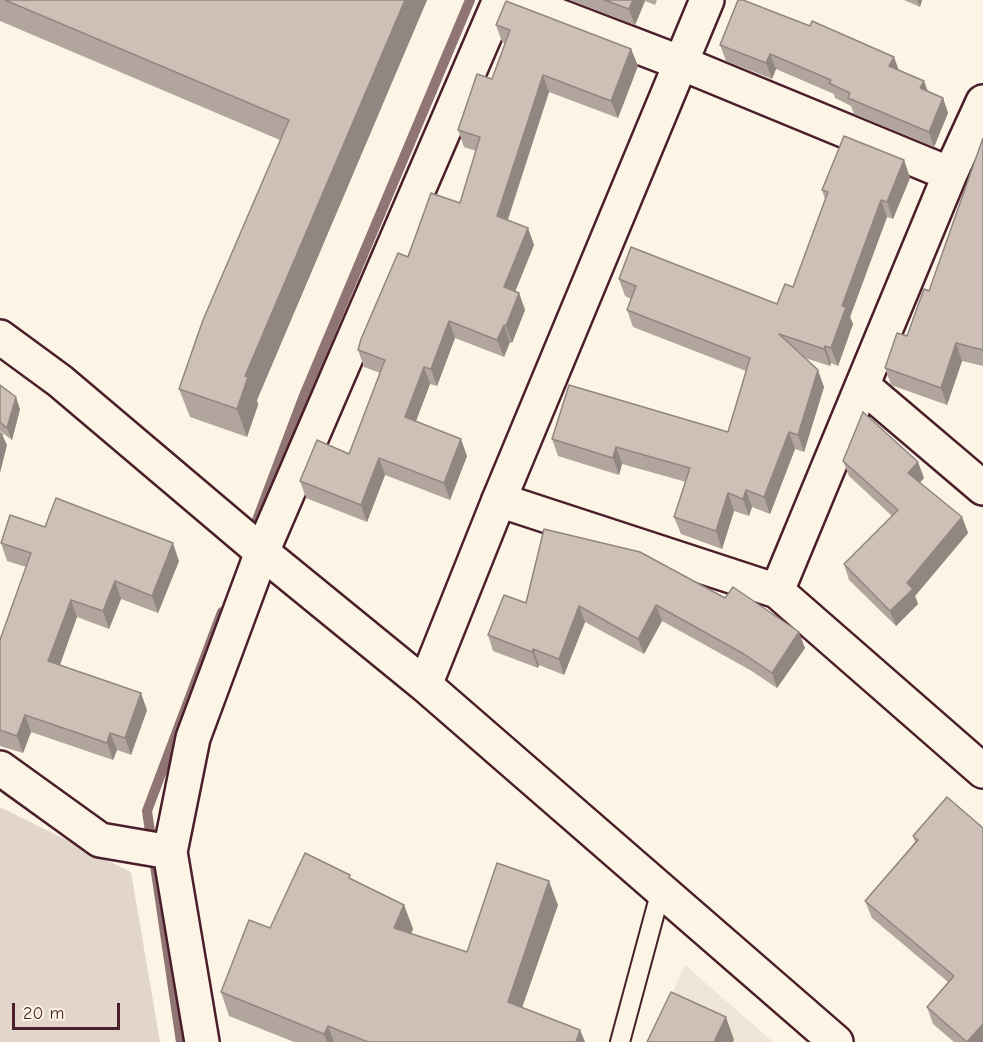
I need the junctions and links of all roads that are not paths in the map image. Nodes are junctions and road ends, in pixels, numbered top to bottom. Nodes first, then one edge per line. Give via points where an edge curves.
1 (500, 0) edge
2 (517, 0) edge
3 (707, 0) edge
4 (681, 63) junction
5 (983, 102) edge
6 (950, 174) junction
7 (0, 337) edge
8 (863, 386) junction
9 (983, 488) edge
10 (499, 501) junction
11 (262, 552) junction
12 (777, 591) junction
13 (425, 685) junction
14 (0, 768) edge
15 (983, 771) edge
16 (170, 852) junction
17 (661, 890) junction
18 (202, 1042) edge
19 (620, 1042) edge
20 (836, 1042) edge

1 - 11 street
2 - 4 street
3 - 4 street
4 - 6 street
4 - 10 street
5 - 6 street
6 - 8 street
7 - 11 street via 60,381
8 - 9 street
8 - 12 street
10 - 12 street
10 - 13 street
11 - 13 street
11 - 16 street via 192,738
12 - 15 street
13 - 17 street
14 - 16 street via 100,840
16 - 18 street
17 - 19 lane
17 - 20 street

